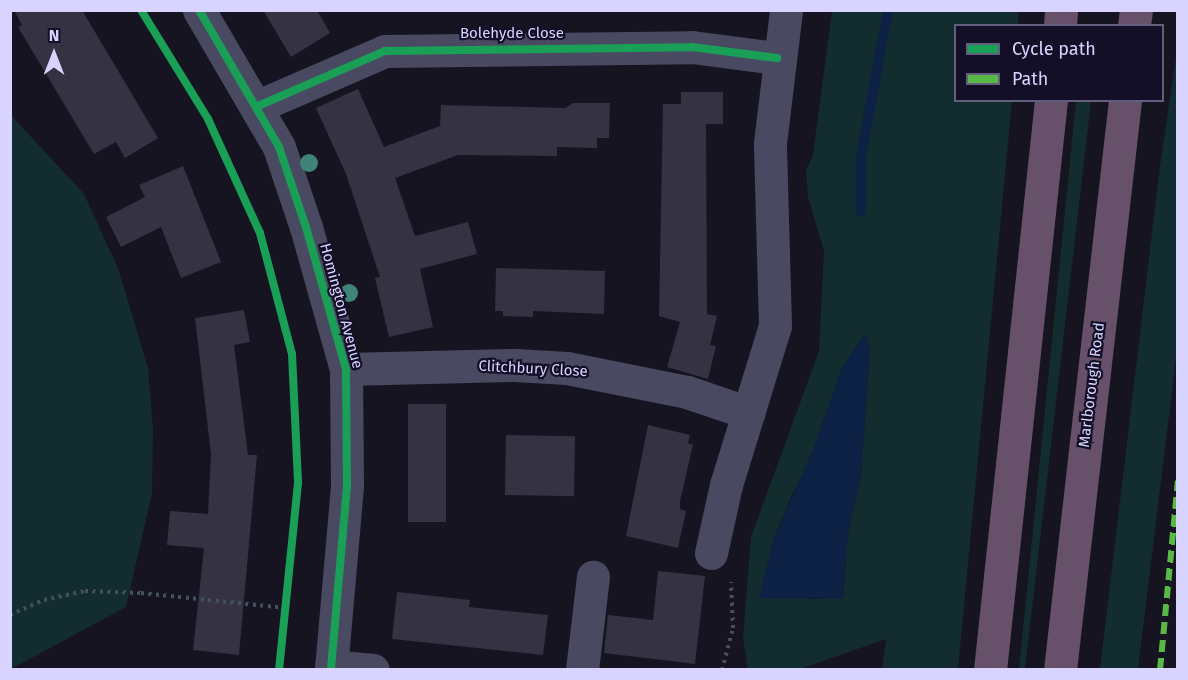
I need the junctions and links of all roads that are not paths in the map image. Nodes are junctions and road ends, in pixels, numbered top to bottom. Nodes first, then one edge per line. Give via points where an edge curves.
1 (199, 10) edge
2 (786, 10) edge
3 (777, 58) junction
4 (1052, 102) edge
5 (1125, 102) edge
6 (258, 106) junction
7 (346, 369) junction
8 (749, 413) junction
9 (711, 553) dead end
10 (593, 578) dead end
11 (331, 668) edge
12 (373, 669) edge
13 (582, 669) edge
14 (990, 669) edge
15 (1060, 669) edge

1 - 6 street, Homington Avenue
2 - 3 street
3 - 6 street, Bolehyde Close via 692,47 384,51
3 - 8 street via 770,143 775,326
4 - 14 highway
5 - 15 highway, Marlborough Road
6 - 7 street, Homington Avenue via 292,183
7 - 8 street, Clitchbury Close via 515,365 567,368 687,392
7 - 11 street, Homington Avenue via 347,486
8 - 9 street via 726,485
10 - 13 street
11 - 12 street

